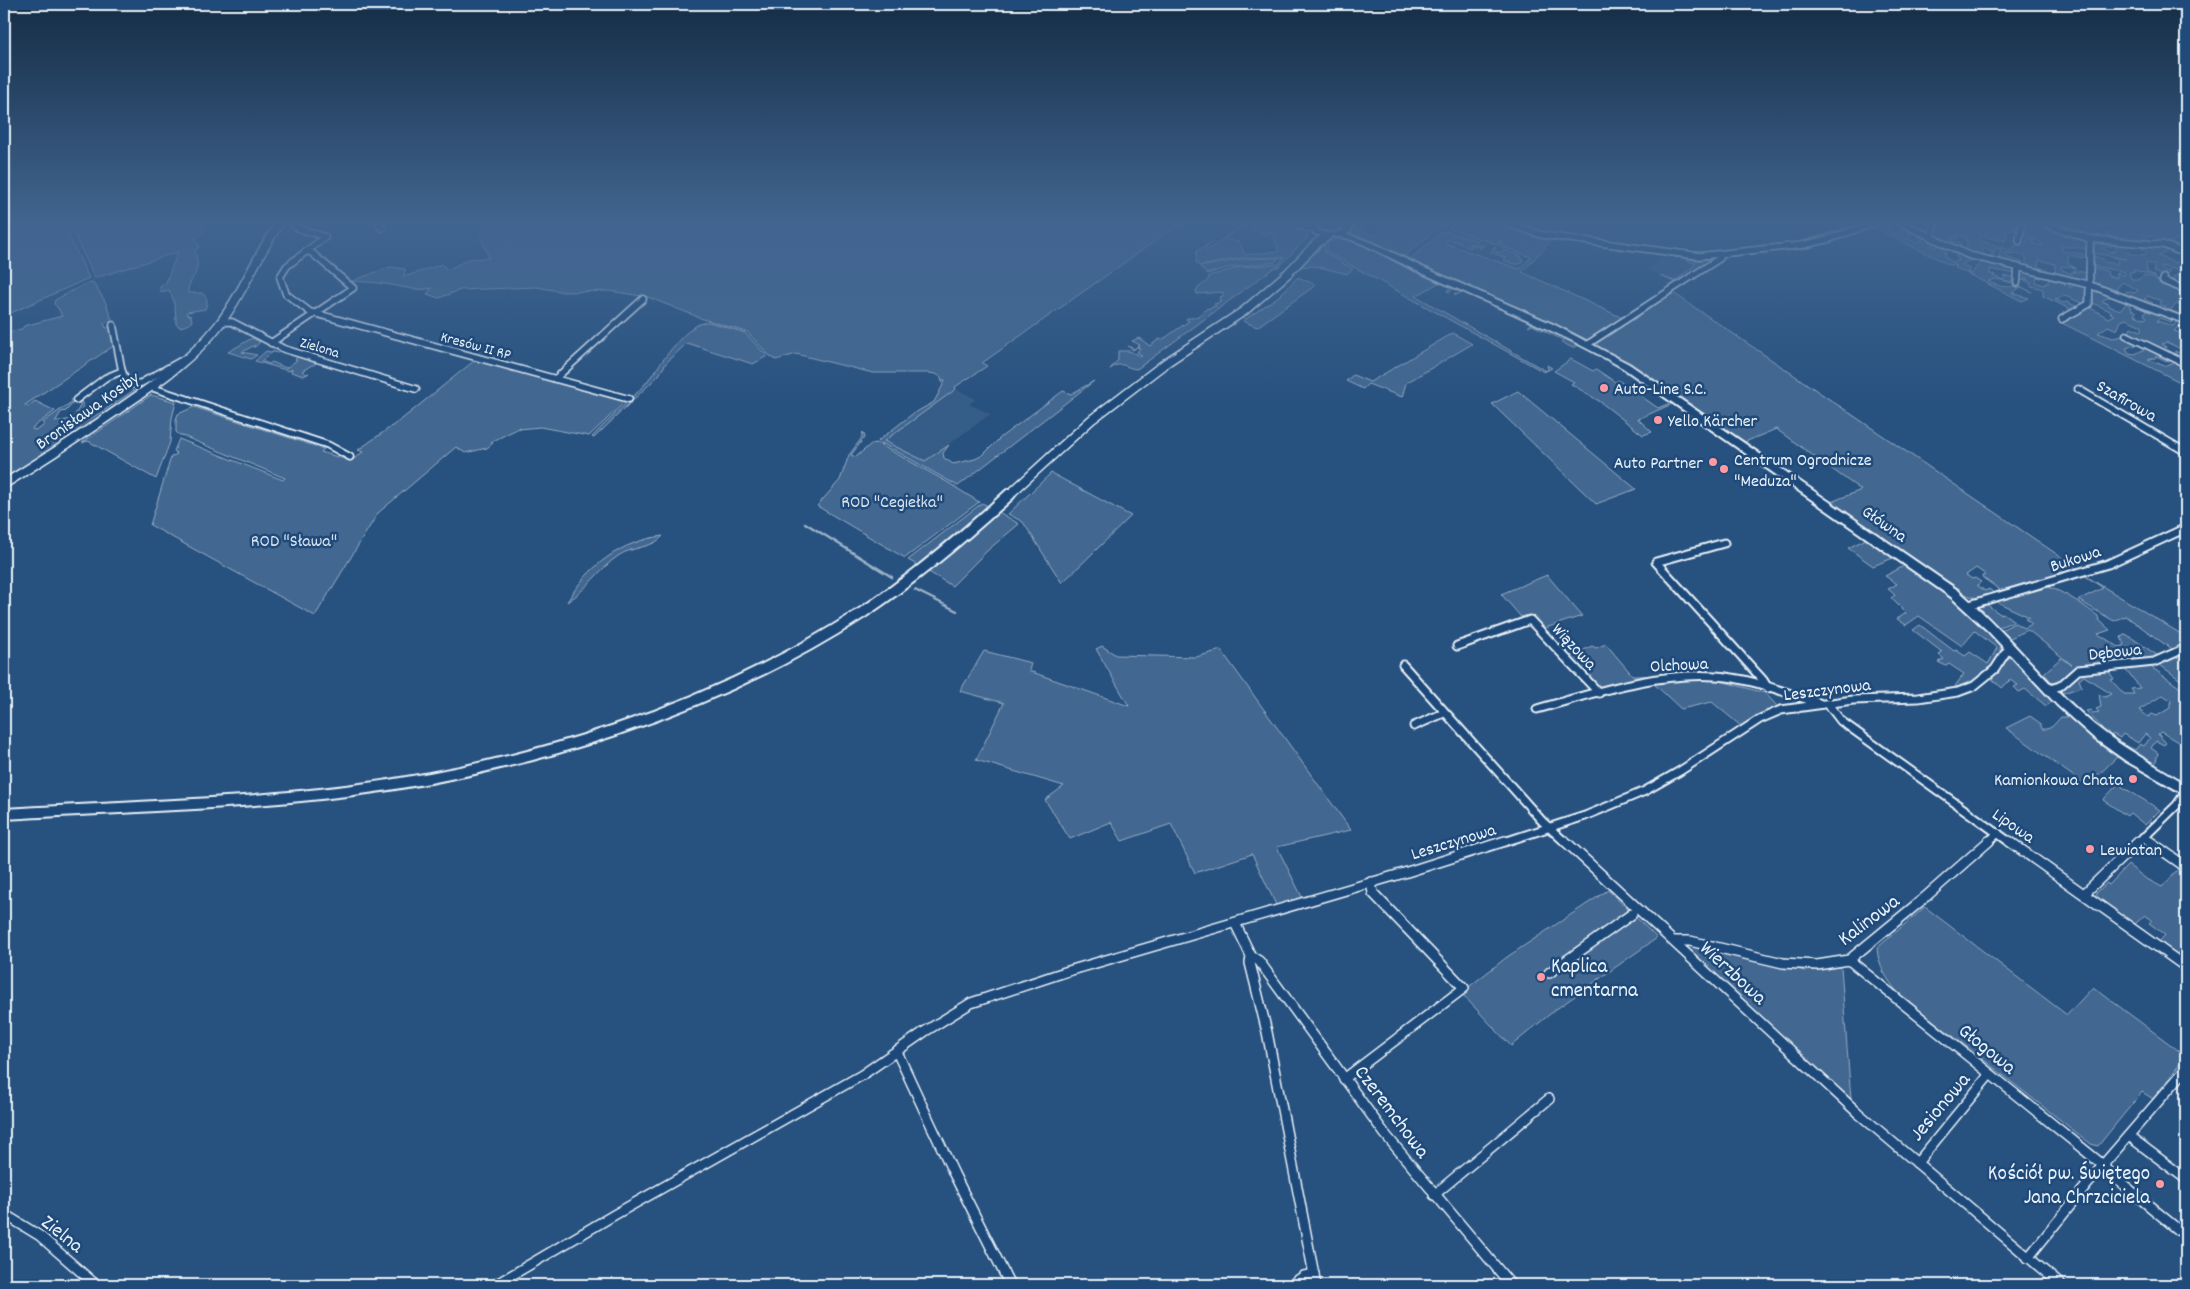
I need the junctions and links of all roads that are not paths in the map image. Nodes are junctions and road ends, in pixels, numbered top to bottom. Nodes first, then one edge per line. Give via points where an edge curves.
1 (242, 284) edge
2 (282, 284) edge
3 (349, 284) edge
4 (1273, 284) edge
5 (1456, 284) edge
6 (1680, 284) edge
7 (2086, 284) edge
8 (2171, 284) edge
9 (2090, 285) junction
10 (2186, 290) edge
11 (643, 299) dead end
12 (317, 314) junction
13 (2062, 319) dead end
14 (2186, 321) edge
15 (221, 322) junction
16 (113, 325) dead end
17 (2126, 335) dead end
18 (271, 344) junction
19 (1588, 344) junction
20 (186, 358) junction
21 (2186, 364) edge
22 (122, 371) junction
23 (555, 379) junction
24 (150, 387) junction
25 (416, 389) dead end
26 (2078, 389) dead end
27 (629, 399) dead end
28 (76, 400) dead end
29 (2186, 452) edge
30 (350, 457) dead end
31 (4, 484) edge
32 (2186, 528) edge
33 (1724, 542) dead end
34 (1969, 605) junction
35 (1457, 646) dead end
36 (2186, 648) edge
37 (2012, 649) junction
38 (1403, 665) dead end
39 (1768, 688) junction
40 (2050, 689) junction
41 (1599, 693) junction
42 (1826, 704) junction
43 (1537, 709) dead end
44 (1444, 713) junction
45 (1414, 726) dead end
46 (2186, 791) edge
47 (4, 814) edge
48 (1550, 829) junction
49 (1998, 833) junction
50 (2143, 837) junction
51 (2186, 867) edge
52 (1370, 882) junction
53 (2084, 894) junction
54 (1632, 914) dead end
55 (1235, 923) junction
56 (1675, 941) junction
57 (1251, 956) junction
58 (1848, 960) junction
59 (2186, 967) edge
60 (1549, 973) dead end
61 (897, 1052) junction
62 (2186, 1069) edge
63 (1990, 1074) junction
64 (1344, 1079) junction
65 (1549, 1099) dead end
66 (2129, 1136) junction
67 (1917, 1163) junction
68 (2103, 1165) junction
69 (2186, 1179) edge
70 (1434, 1195) junction
71 (4, 1214) edge
72 (2186, 1236) edge
73 (2028, 1258) junction
74 (1314, 1274) junction
75 (96, 1285) edge
76 (495, 1285) edge
77 (1010, 1285) edge
78 (1291, 1285) edge
79 (1316, 1285) edge
80 (1511, 1285) edge
81 (2061, 1285) edge

1 - 15 main road, Bronisława Kosiby
2 - 12 street, Kresów II RP via 288,297
3 - 12 street via 354,288
4 - 47 main road via 1242,312 1168,361 1088,422 961,539 885,598 800,650 691,701 532,755 385,786 271,799
5 - 19 main road, Główna
6 - 19 street
7 - 9 street
8 - 10 street
9 - 13 street via 2089,304
9 - 14 street
11 - 23 street
12 - 18 street
12 - 23 street, Kresów II RP
15 - 18 street, Zielona via 232,322
15 - 20 main road, Bronisława Kosiby
16 - 22 street, Bronisława Kosiby
17 - 21 street
18 - 25 street, Zielona
19 - 34 main road, Główna via 1649,381
20 - 22 street, Bronisława Kosiby via 136,386 128,385
20 - 24 main road, Bronisława Kosiby
22 - 28 street via 105,378
23 - 27 street, Kresów II RP
24 - 30 street via 328,445
24 - 31 main road, Bronisława Kosiby via 66,446
26 - 29 street, Szafirowa
32 - 34 street, Bukowa via 2108,564
33 - 39 street, Leszczynowa via 1656,562
34 - 37 main road, Główna
35 - 41 street, Wiązowa via 1530,620
36 - 40 street, Dębowa via 2153,662 2078,670 2060,686
37 - 40 main road, Główna
37 - 42 street, Leszczynowa via 2006,652 1989,675 1958,692
38 - 44 street, Wierzbowa
39 - 41 street, Olchowa via 1716,676 1684,676 1634,683
39 - 42 street, Olchowa
40 - 46 main road, Główna via 2100,737
41 - 43 street, Olchowa
42 - 48 street, Leszczynowa via 1781,710 1760,719 1645,791
42 - 49 street, Lipowa via 1841,721
44 - 45 street
44 - 48 street, Wierzbowa
46 - 50 street via 2177,805
48 - 52 street, Leszczynowa
48 - 56 street, Wierzbowa
49 - 53 street, Lipowa
49 - 58 street, Kalinowa
50 - 51 street
50 - 53 street
52 - 55 street, Leszczynowa
52 - 64 street via 1374,893 1464,988
53 - 59 street, Lipowa
54 - 60 street
55 - 57 street
55 - 61 street, Leszczynowa via 971,1003
56 - 58 street, Kalinowa via 1792,964 1817,965
56 - 67 street, Wierzbowa
57 - 64 street, Czeremchowa via 1259,961
57 - 74 street
58 - 63 street, Głogowa
61 - 76 street, Leszczynowa via 842,1087
61 - 77 street
62 - 66 street
63 - 67 street, Jesionowa
63 - 68 street, Głogowa
64 - 70 street, Czeremchowa
65 - 70 street
66 - 68 street
66 - 69 street
67 - 73 street, Wierzbowa
68 - 72 street, Głogowa
68 - 73 street
70 - 80 street, Czeremchowa
71 - 75 street, Zielna via 40,1236
73 - 81 street, Wierzbowa
74 - 78 street via 1304,1276
74 - 79 street

